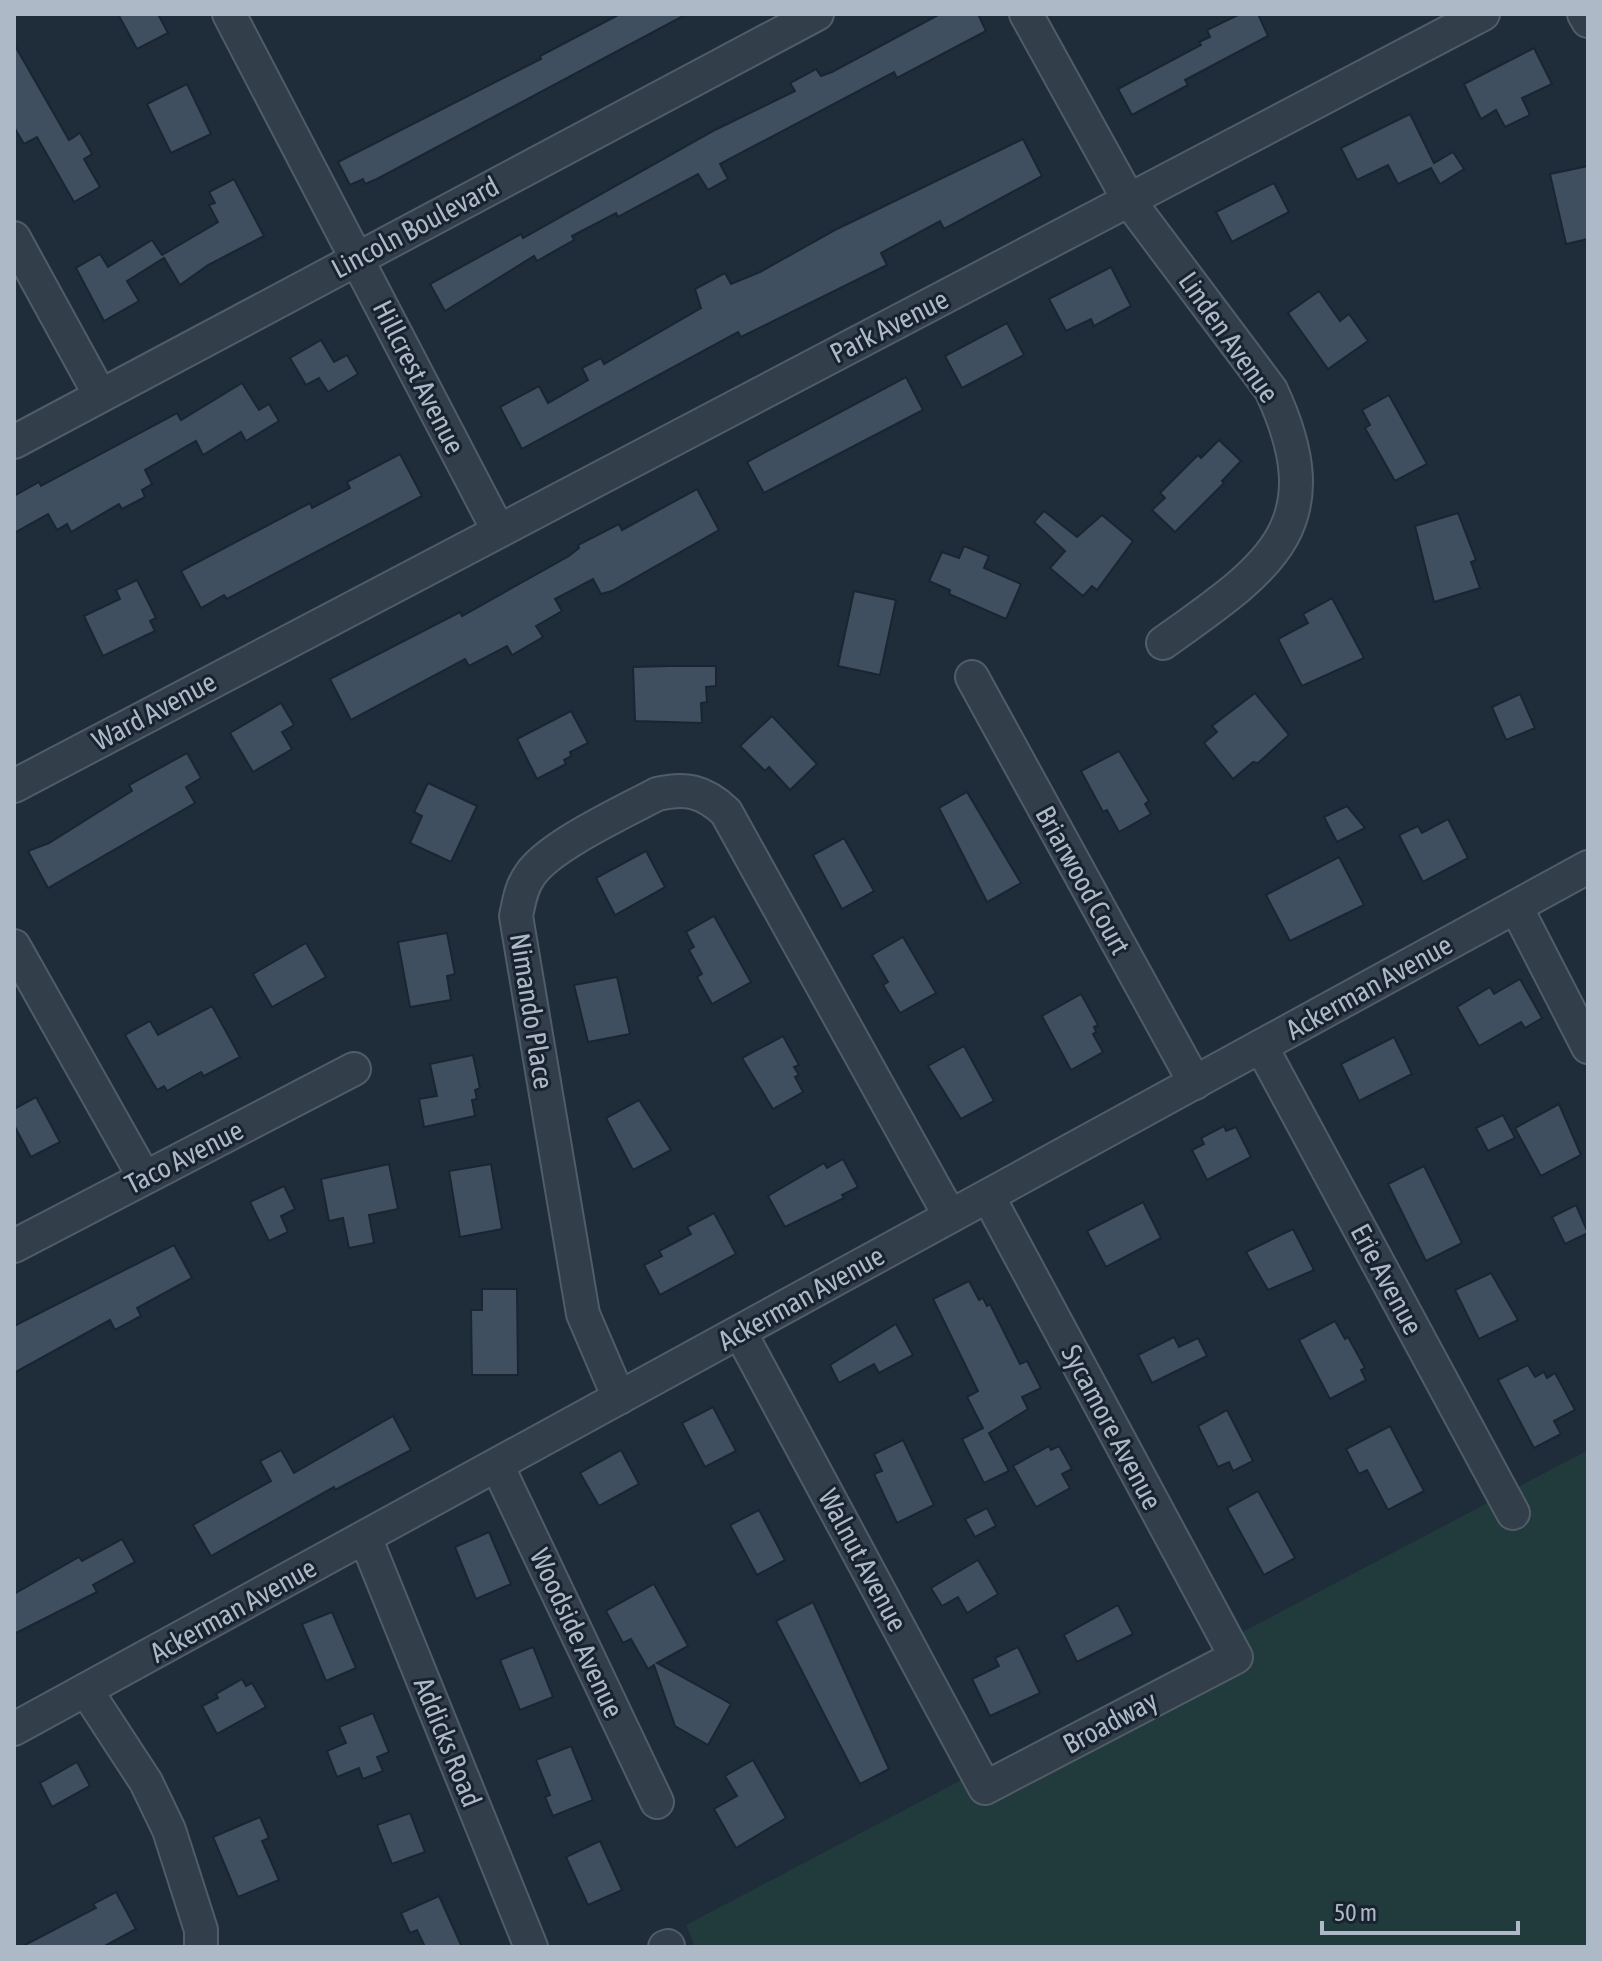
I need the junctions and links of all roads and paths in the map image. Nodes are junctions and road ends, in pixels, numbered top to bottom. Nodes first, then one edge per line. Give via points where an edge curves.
1 (229, 14) edge
2 (817, 14) edge
3 (1026, 14) edge
4 (1483, 14) edge
5 (1584, 14) edge
6 (1588, 21) edge
7 (1130, 202) junction
8 (14, 238) edge
9 (358, 257) junction
10 (100, 395) junction
11 (14, 442) edge
12 (497, 528) junction
13 (295, 637) joint
14 (1163, 643) dead end
15 (972, 677) dead end
16 (14, 786) edge
17 (1588, 867) edge
18 (1516, 907) junction
19 (14, 946) edge
20 (1261, 1046) junction
21 (1588, 1047) edge
22 (354, 1069) dead end
23 (1195, 1083) junction
24 (144, 1177) junction
25 (988, 1196) junction
26 (950, 1216) junction
27 (14, 1246) edge
28 (740, 1332) junction
29 (619, 1398) junction
30 (497, 1465) junction
31 (1513, 1513) dead end
32 (365, 1537) junction
33 (1236, 1657) joint
34 (86, 1690) junction
35 (14, 1729) edge
36 (985, 1788) joint
37 (657, 1802) dead end
38 (201, 1947) edge
39 (531, 1947) edge

1 - 9 street, Hillcrest Avenue
2 - 9 street, Lincoln Boulevard
3 - 7 street, Linden Avenue
4 - 7 street, Park Avenue
5 - 6 street
7 - 12 street, Park Avenue
7 - 14 street, Linden Avenue via 1271,390 1294,454 1294,514 1272,554 1232,592
8 - 10 street
9 - 10 street, Lincoln Boulevard
9 - 12 street, Hillcrest Avenue
10 - 11 street, Lincoln Boulevard
12 - 13 street, Park Avenue
13 - 16 street, Ward Avenue
15 - 23 street, Briarwood Court
17 - 18 street, Ackerman Avenue
18 - 20 street, Ackerman Avenue
18 - 21 street
19 - 24 street
20 - 23 street, Ackerman Avenue
20 - 31 street, Erie Avenue
22 - 24 street, Taco Avenue
23 - 25 street, Ackerman Avenue
24 - 27 street, Taco Avenue
25 - 26 street, Ackerman Avenue
25 - 33 street, Sycamore Avenue
26 - 28 street, Ackerman Avenue
26 - 29 street, Nimando Place via 726,812 695,791 657,794 546,858 520,894 516,916 583,1314
28 - 29 street, Ackerman Avenue
28 - 36 street, Walnut Avenue
29 - 30 street, Ackerman Avenue
30 - 32 street, Ackerman Avenue
30 - 37 street, Woodside Avenue
32 - 34 street, Ackerman Avenue
32 - 39 street, Addicks Road
33 - 36 street, Broadway
34 - 35 street, Ackerman Avenue
34 - 38 street via 146,1782 169,1830 201,1930

